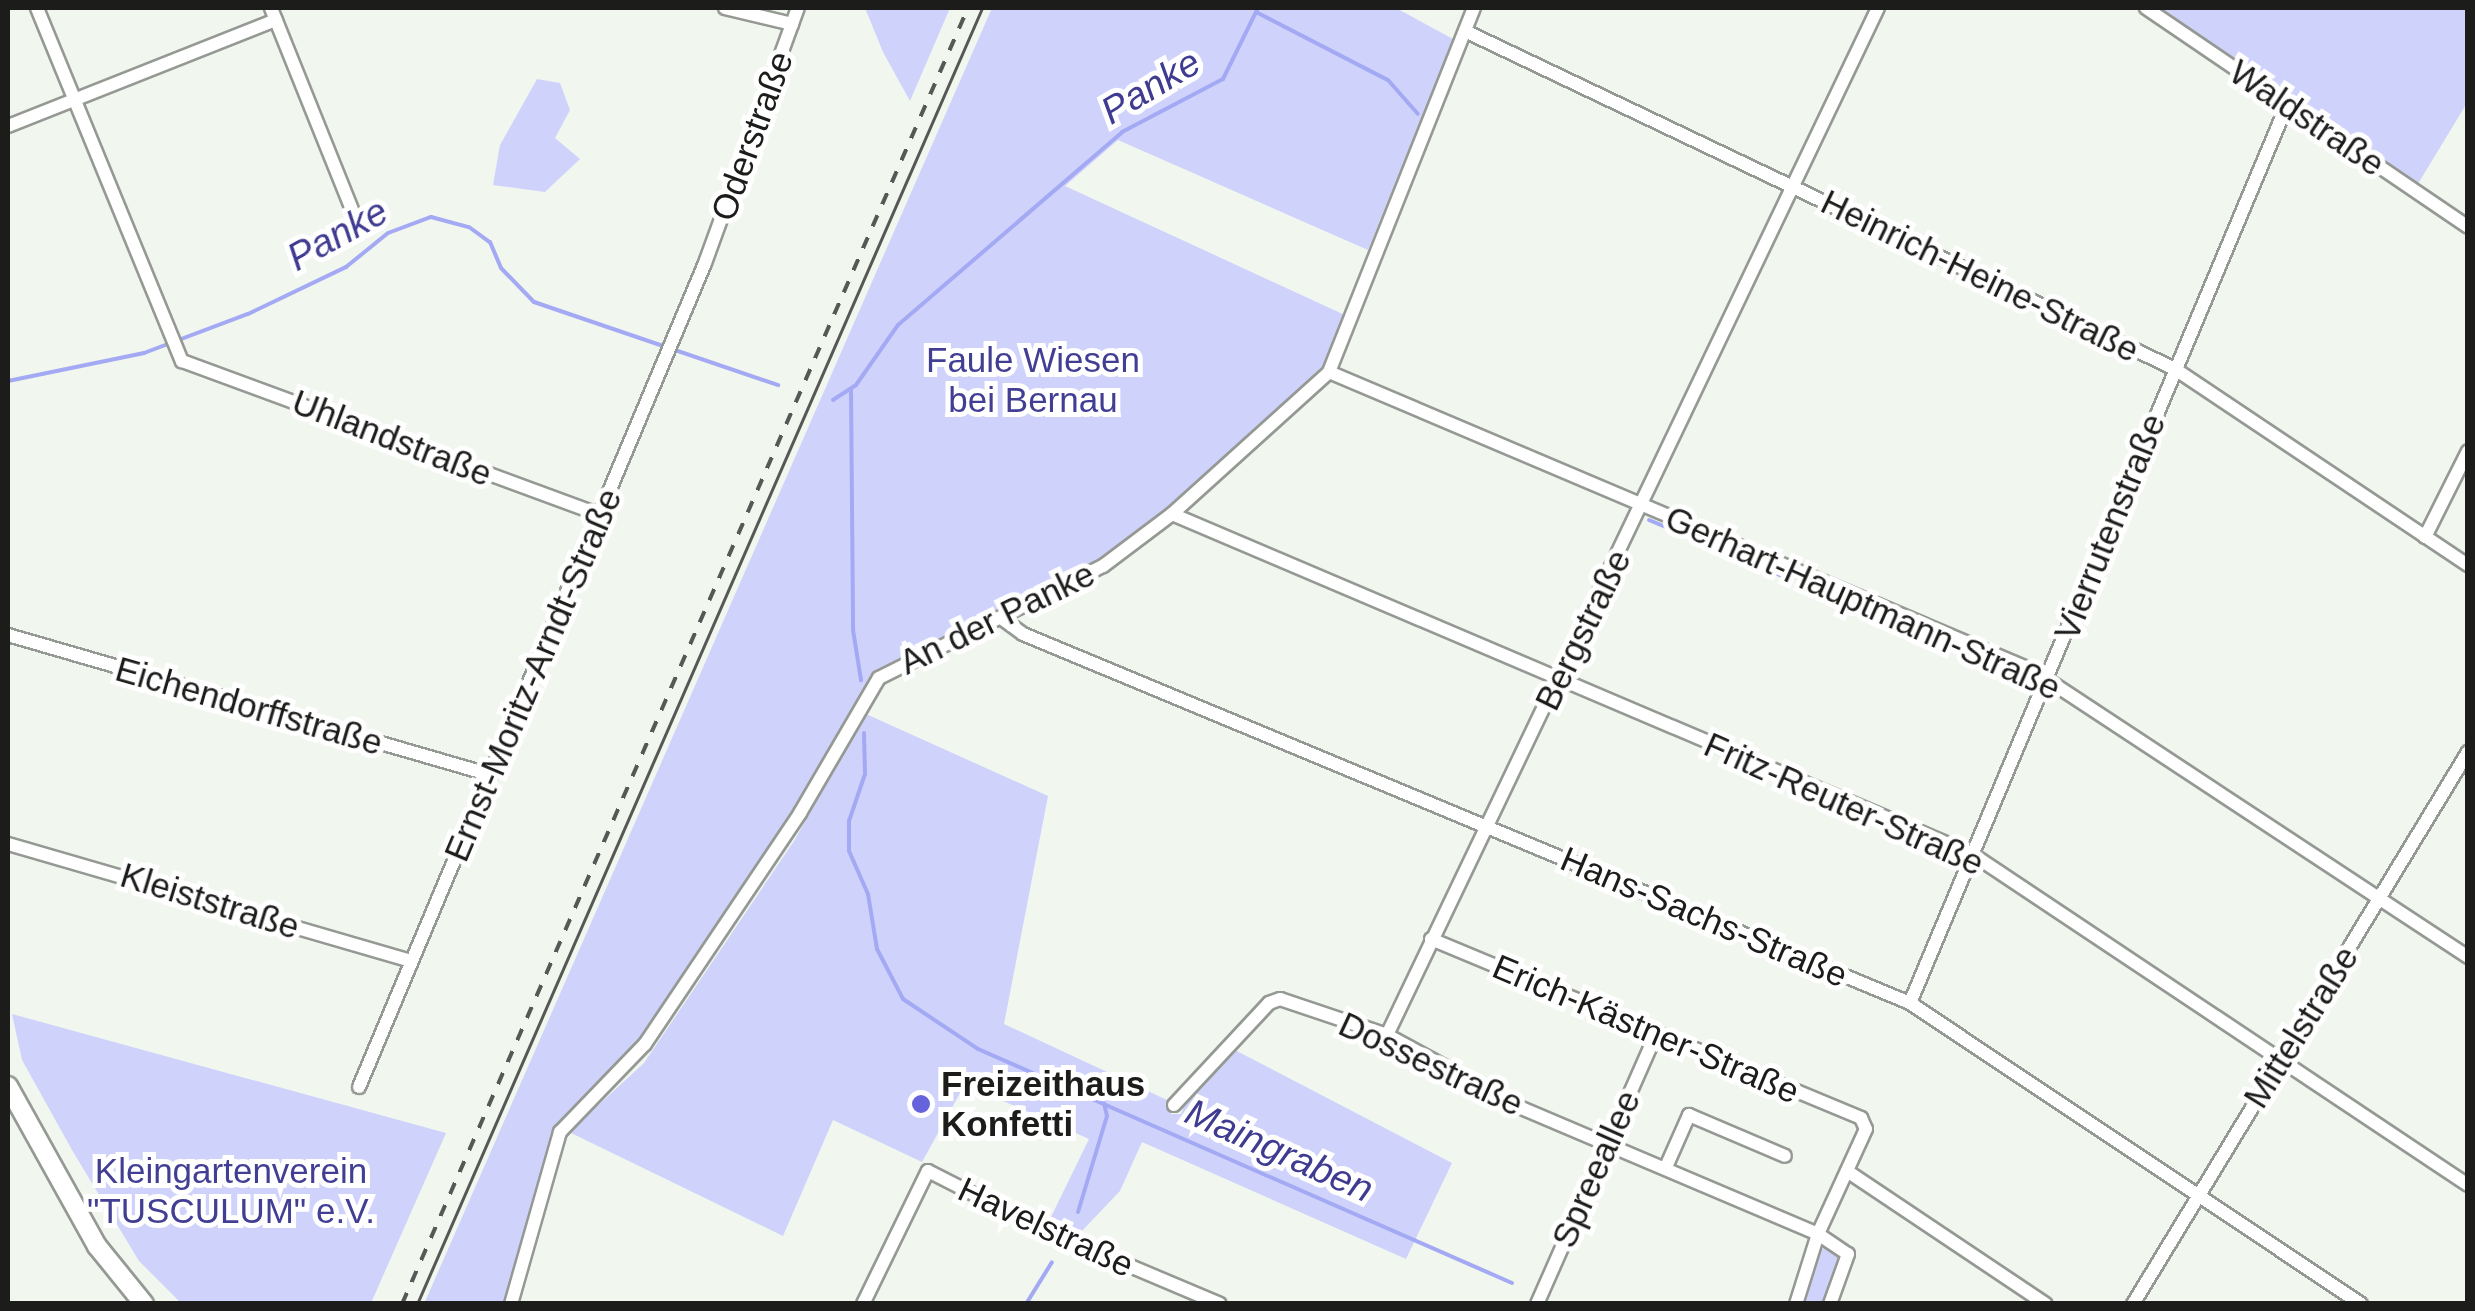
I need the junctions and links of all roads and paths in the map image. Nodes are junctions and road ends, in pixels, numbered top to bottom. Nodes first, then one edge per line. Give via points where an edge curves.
1 (37, 8) edge
2 (725, 8) edge
3 (798, 8) edge
4 (1474, 8) edge
5 (1878, 8) edge
6 (2146, 8) edge
7 (274, 14) edge
8 (792, 24) junction
9 (1467, 32) junction
10 (74, 99) junction
11 (2286, 106) junction
12 (8, 126) edge
13 (1794, 186) junction
14 (352, 209) dead end
15 (2468, 227) edge
16 (706, 264) joint
17 (2174, 369) junction
18 (1329, 372) junction
19 (2468, 450) edge
20 (1643, 507) junction
21 (1172, 514) junction
22 (602, 515) junction
23 (2425, 537) junction
24 (2468, 565) edge
25 (1001, 618) junction
26 (8, 636) edge
27 (2048, 679) junction
28 (1558, 681) junction
29 (2468, 752) edge
30 (490, 775) junction
31 (1487, 827) junction
32 (8, 844) edge
33 (1972, 854) junction
34 (2380, 898) junction
35 (1431, 939) junction
36 (2468, 957) edge
37 (411, 961) junction
38 (1910, 1002) junction
39 (1656, 1034) junction
40 (1387, 1035) junction
41 (2280, 1060) junction
42 (8, 1086) edge
43 (359, 1087) dead end
44 (1174, 1105) dead end
45 (1606, 1144) junction
46 (1785, 1156) dead end
47 (1666, 1167) junction
48 (1847, 1171) junction
49 (2468, 1185) edge
50 (2198, 1195) junction
51 (1818, 1234) junction
52 (2134, 1302) edge
53 (144, 1304) edge
54 (511, 1304) edge
55 (863, 1304) edge
56 (1220, 1304) edge
57 (1537, 1304) edge
58 (1796, 1304) edge
59 (1830, 1304) edge
60 (2046, 1304) edge
61 (2361, 1304) edge

1 - 10 street
2 - 8 street
3 - 8 street, Oderstraße
4 - 9 street, An der Panke
5 - 13 street, Bergstraße
6 - 11 street, Waldstraße
7 - 10 street
7 - 14 street
8 - 16 street, Oderstraße
9 - 13 street, Heinrich-Heine-Straße
9 - 18 street, An der Panke
10 - 12 street
10 - 22 street, Uhlandstraße via 179,357
11 - 15 street, Waldstraße
11 - 17 street, Vierrutenstraße
13 - 17 street, Heinrich-Heine-Straße
13 - 20 street, Bergstraße
16 - 22 street, Ernst-Moritz-Arndt-Straße
17 - 23 street, Heinrich-Heine-Straße
17 - 27 street, Vierrutenstraße
18 - 20 street, Gerhart-Hauptmann-Straße
18 - 21 street, An der Panke
19 - 23 street
20 - 27 street, Gerhart-Hauptmann-Straße
20 - 28 street, Bergstraße
21 - 25 street, An der Panke via 1103,566
21 - 28 street, Fritz-Reuter-Straße
22 - 30 street, Ernst-Moritz-Arndt-Straße
23 - 24 street, Heinrich-Heine-Straße
25 - 31 street, Hans-Sachs-Straße via 1022,634
25 - 54 street, An der Panke via 892,668 873,687 818,784 645,1044 560,1132
26 - 30 street, Eichendorffstraße
27 - 33 street, Vierrutenstraße
27 - 34 street, Gerhart-Hauptmann-Straße
28 - 31 street, Bergstraße
28 - 33 street, Fritz-Reuter-Straße
29 - 34 street, Mittelstraße
30 - 37 street, Ernst-Moritz-Arndt-Straße
31 - 35 street, Bergstraße
31 - 38 street, Hans-Sachs-Straße
32 - 37 street, Kleiststraße
33 - 38 street, Vierrutenstraße
33 - 41 street, Fritz-Reuter-Straße
34 - 36 street, Gerhart-Hauptmann-Straße
34 - 41 street, Mittelstraße
35 - 39 street, Erich-Kästner-Straße
35 - 40 street, Bergstraße
37 - 43 street, Ernst-Moritz-Arndt-Straße
38 - 50 street, Hans-Sachs-Straße
39 - 45 street, Spreeallee
39 - 48 street, Erich-Kästner-Straße via 1861,1118 1866,1128
40 - 44 street, Dossestraße via 1280,999 1268,1002
40 - 45 street, Dossestraße
41 - 49 street, Fritz-Reuter-Straße
41 - 50 street, Mittelstraße
42 - 53 main road via 97,1246
45 - 47 street, Dossestraße
45 - 57 street, Spreeallee
46 - 47 street via 1689,1114
47 - 51 street, Dossestraße
48 - 51 street
48 - 60 street
50 - 52 street, Mittelstraße
50 - 61 street, Hans-Sachs-Straße
51 - 58 street
51 - 59 street, Dossestraße via 1848,1254
55 - 56 street, Havelstraße via 928,1172

